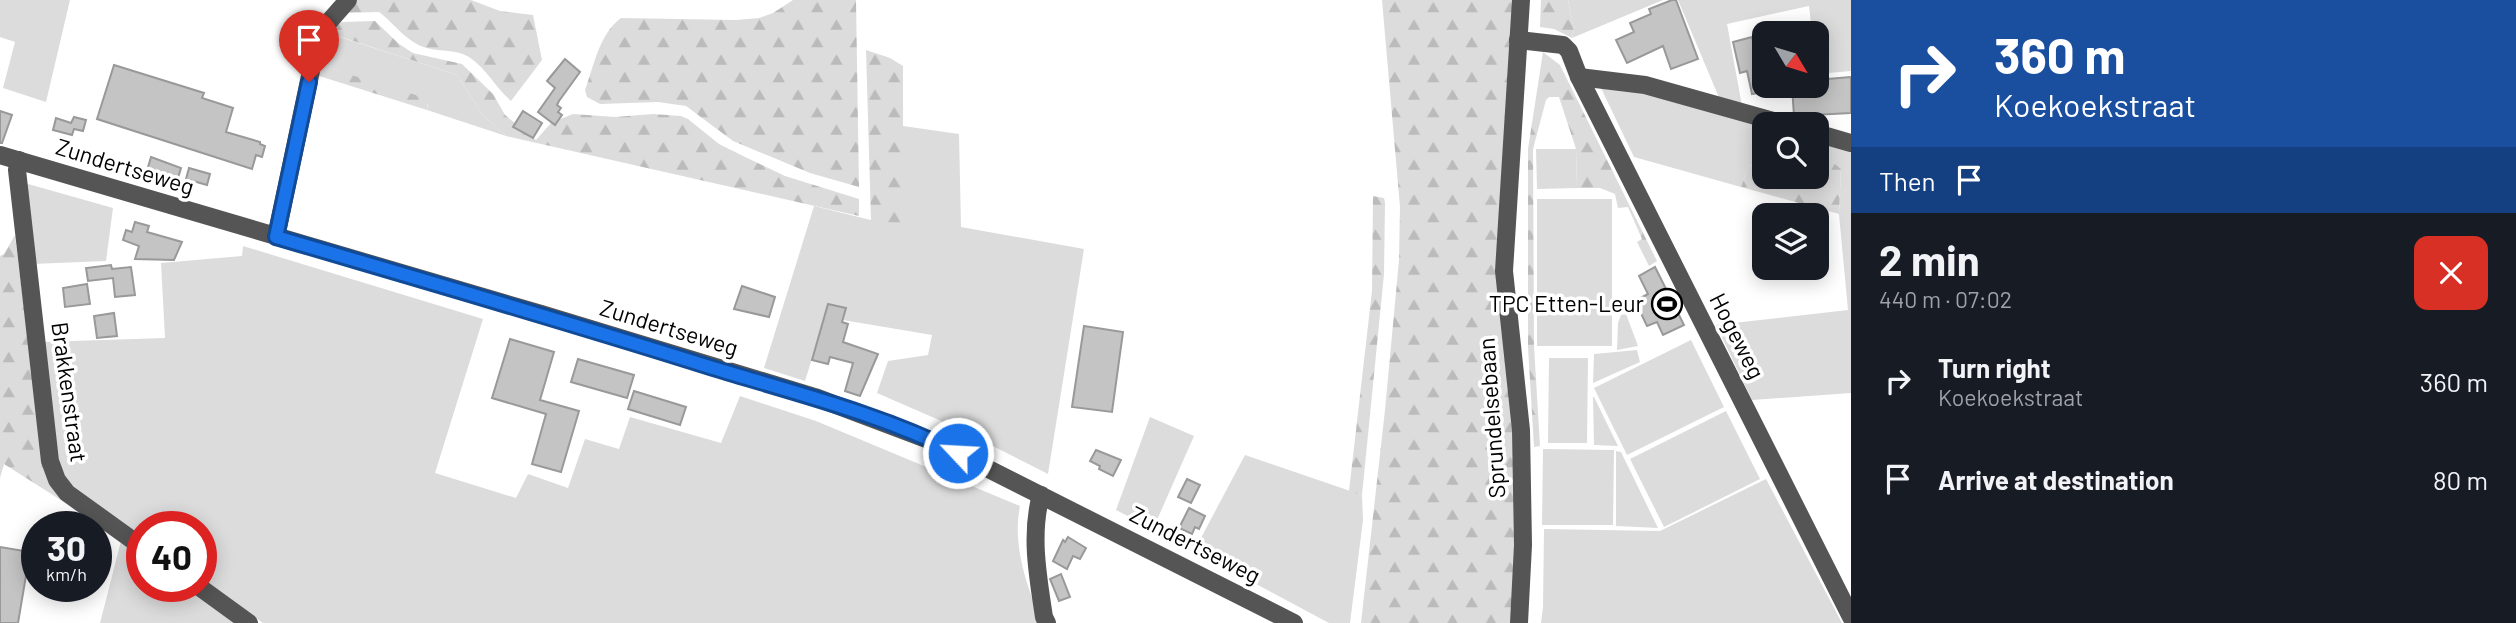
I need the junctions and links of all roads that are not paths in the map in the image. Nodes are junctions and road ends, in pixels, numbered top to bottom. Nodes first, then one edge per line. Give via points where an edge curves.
1 (348, 0) edge
2 (1521, 0) edge
3 (1518, 40) junction
4 (1579, 77) junction
5 (1752, 115) edge
6 (1829, 137) edge
7 (1851, 143) edge
8 (0, 155) edge
9 (19, 160) junction
10 (276, 237) junction
11 (1041, 495) junction
12 (126, 535) edge
13 (217, 600) edge
14 (1851, 617) edge
15 (249, 623) edge
16 (1047, 623) edge
17 (1294, 623) edge
18 (1519, 623) edge

1 - 10 street via 319,33
2 - 3 street, Sprundelsebaan
3 - 4 street, Hogeweg via 1563,45
3 - 18 street, Sprundelsebaan via 1504,271 1521,430
4 - 5 street via 1645,85
4 - 14 street, Hogeweg
6 - 7 street
8 - 9 street, Zundertseweg
9 - 10 street, Zundertseweg
9 - 12 street, Brakkenstraat via 50,461 67,493
10 - 11 street, Zundertseweg via 815,397 937,443
11 - 16 street via 1035,538
11 - 17 street, Zundertseweg
13 - 15 street

